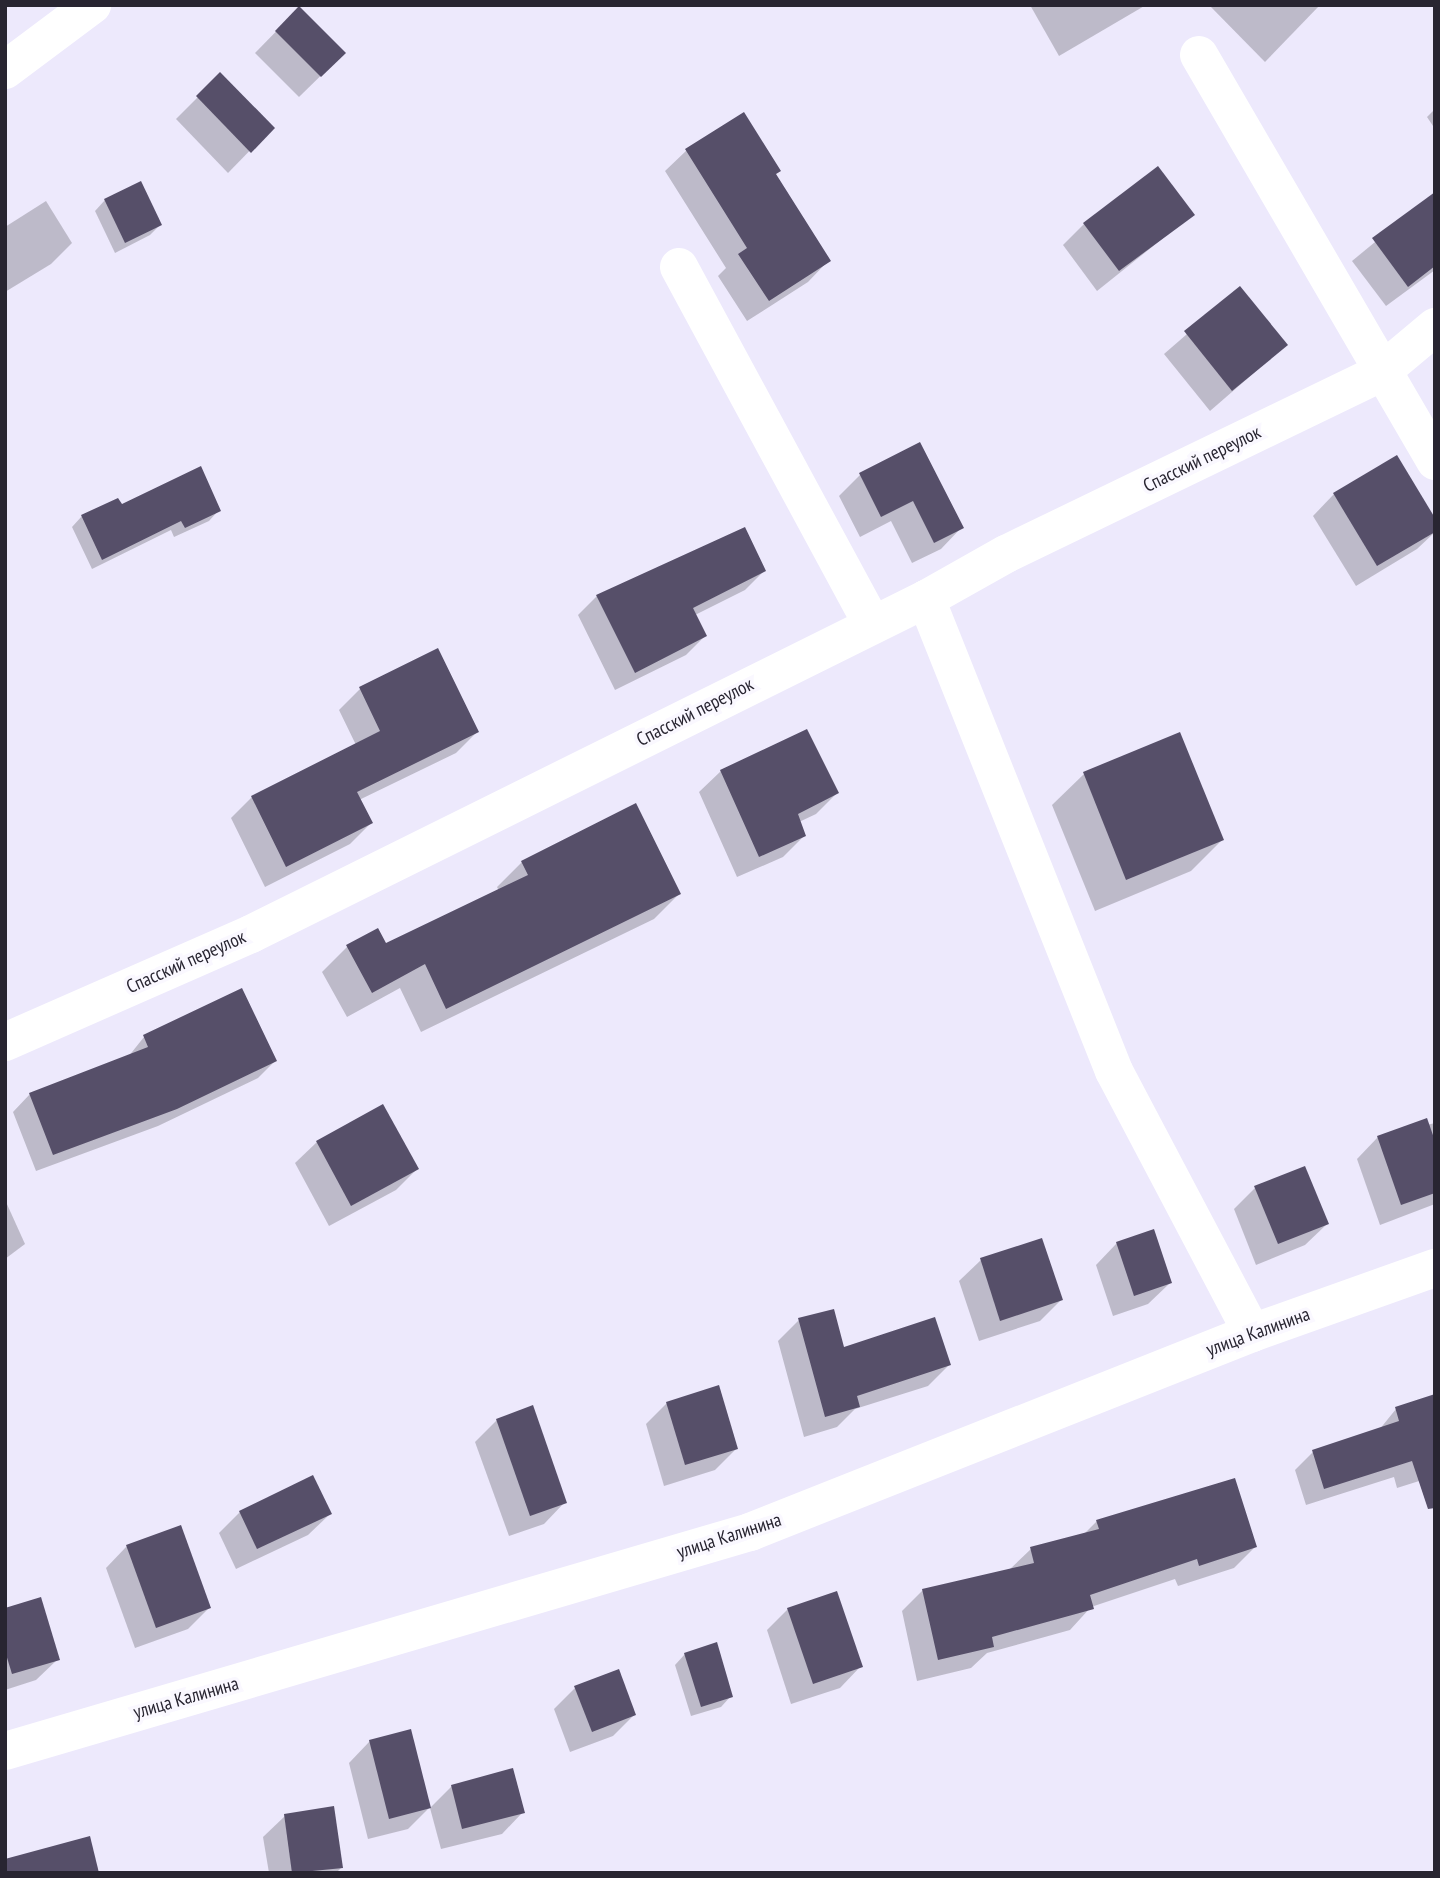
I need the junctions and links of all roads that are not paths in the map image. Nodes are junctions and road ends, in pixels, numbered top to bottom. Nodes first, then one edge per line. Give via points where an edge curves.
1 (92, 5) edge
2 (1199, 55) dead end
3 (5, 70) edge
4 (679, 267) dead end
5 (1435, 327) edge
6 (1380, 373) junction
7 (1435, 461) edge
8 (926, 599) junction
9 (872, 624) junction
10 (5, 1042) edge
11 (1435, 1268) edge
12 (1252, 1333) junction
13 (5, 1751) edge

1 - 3 street
2 - 6 street
4 - 9 street
5 - 6 street, Спасский переулок
6 - 7 street
6 - 8 street, Спасский переулок via 1006,554
8 - 9 street, Спасский переулок
8 - 12 street via 1114,1071
9 - 10 street, Спасский переулок via 251,934
11 - 12 street, улица Калинина
12 - 13 street, улица Калинина via 750,1532

